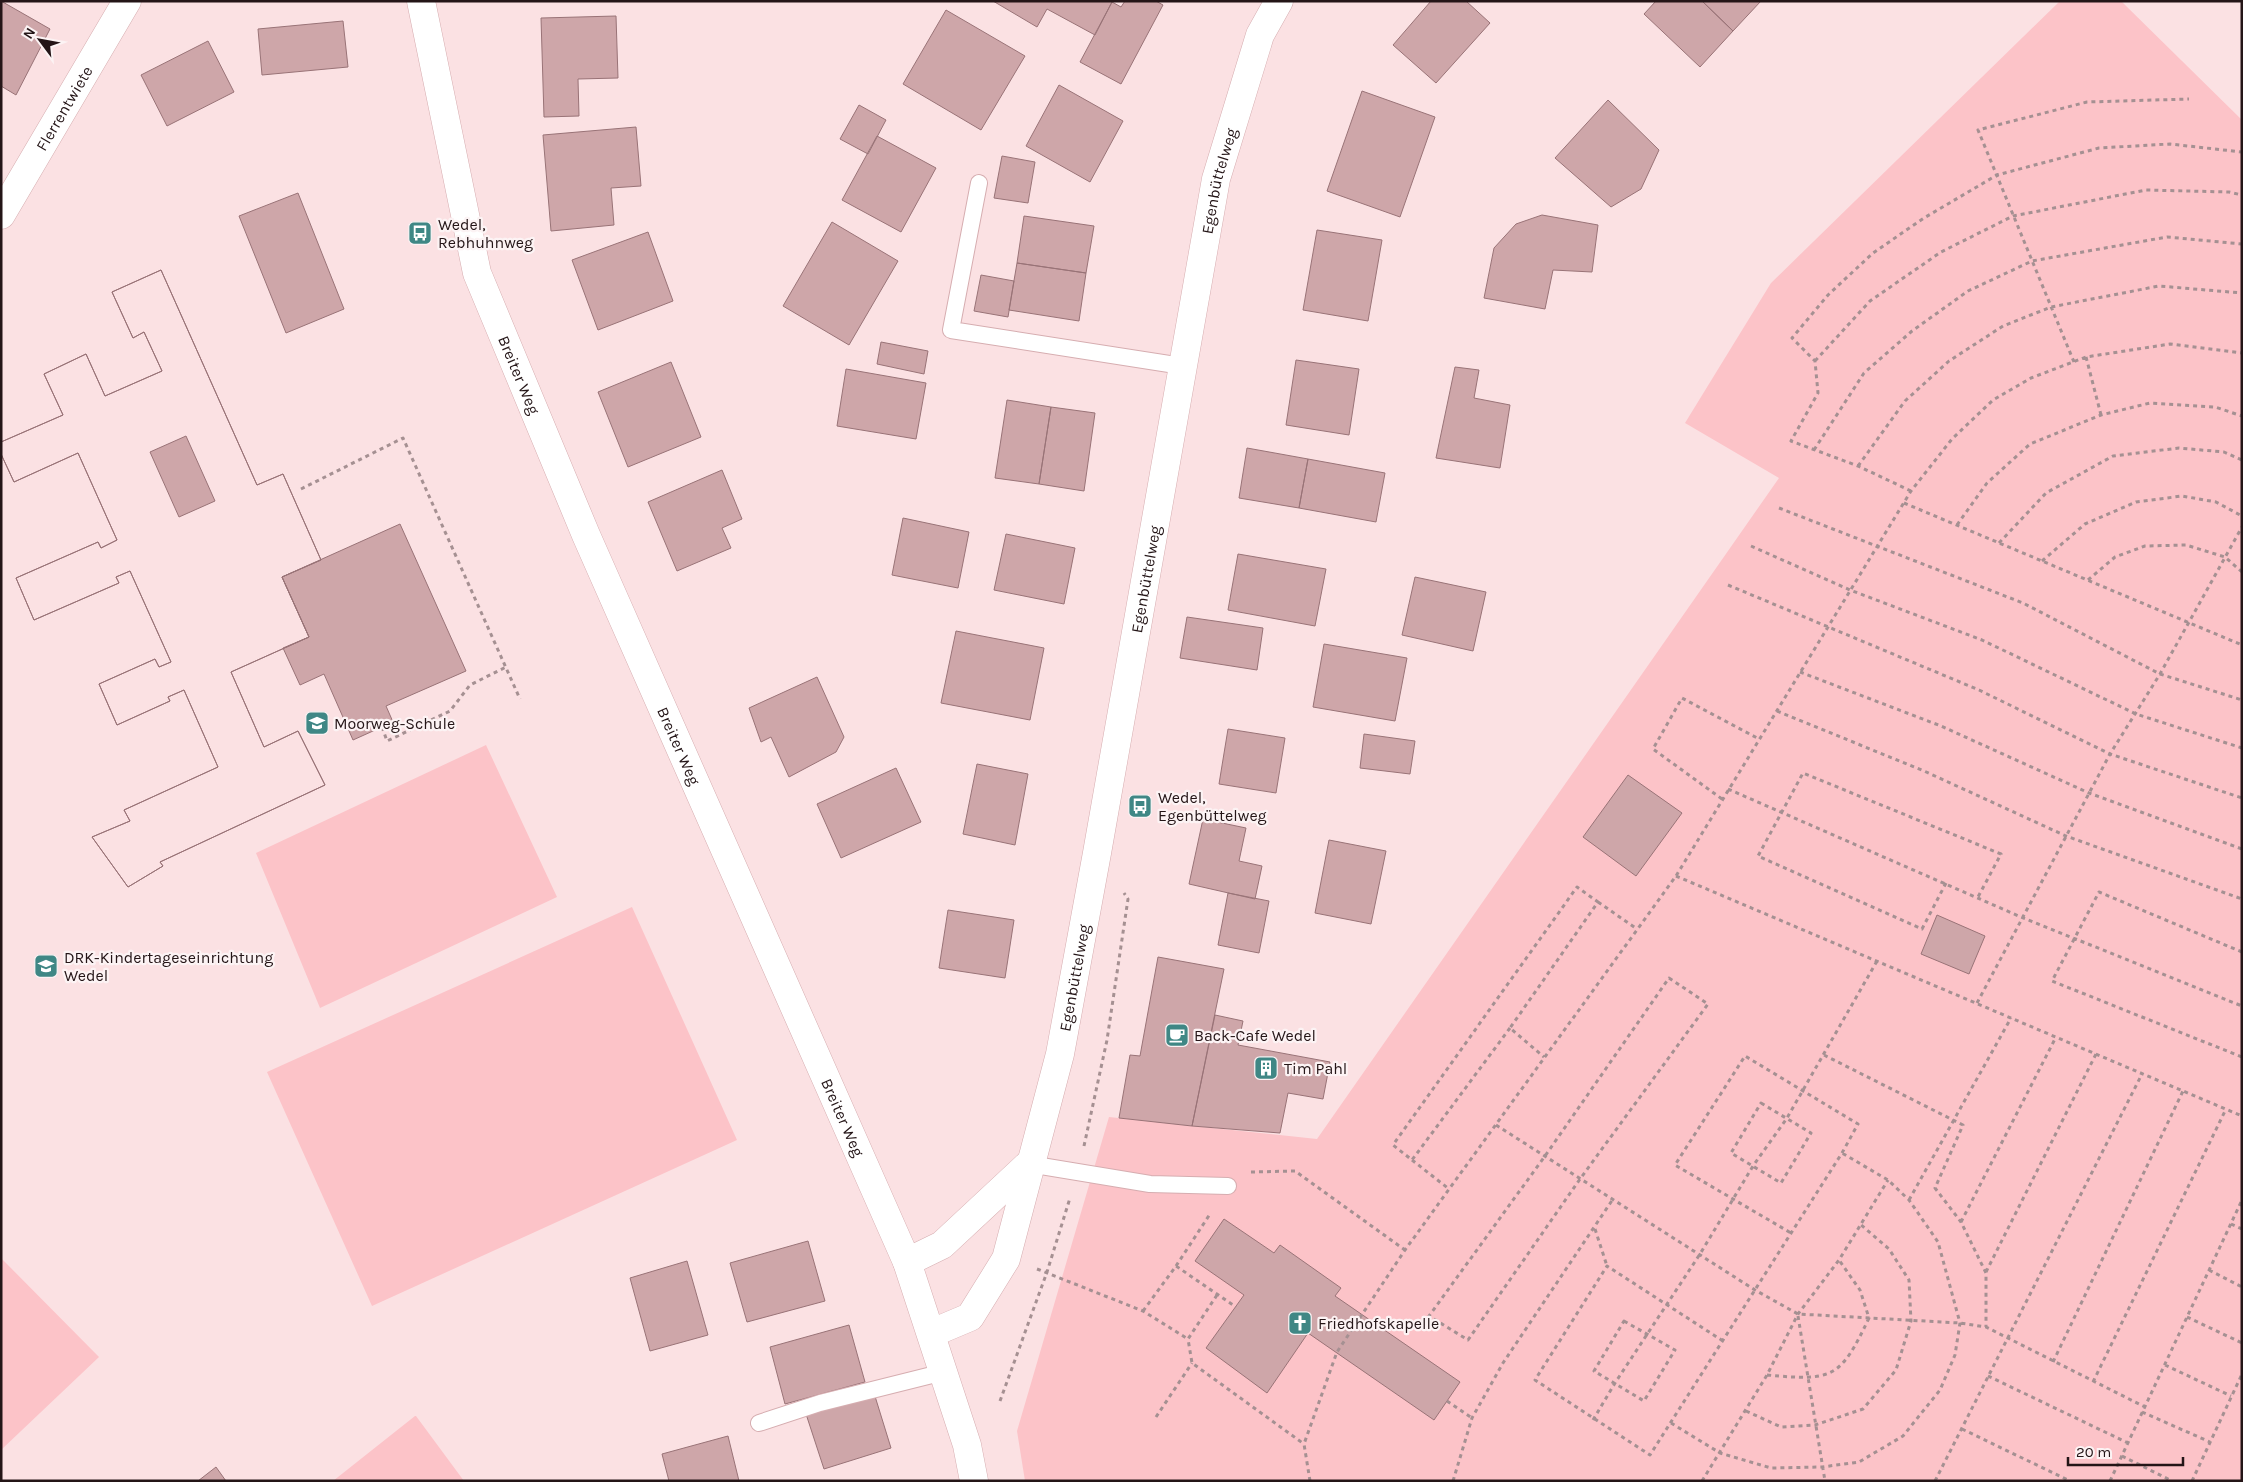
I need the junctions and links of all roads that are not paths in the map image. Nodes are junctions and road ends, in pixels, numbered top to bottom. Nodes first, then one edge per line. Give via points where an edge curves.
1 (127, 1) edge
2 (421, 1) edge
3 (1279, 1) edge
4 (980, 183) dead end
5 (1, 215) edge
6 (1182, 366) junction
7 (1029, 1164) junction
8 (1228, 1186) dead end
9 (907, 1262) junction
10 (932, 1333) junction
11 (944, 1372) junction
12 (759, 1423) dead end
13 (974, 1481) edge

1 - 5 street, Flerrentwiete
2 - 9 street, Breiter Weg via 477,273 586,535
3 - 6 street, Egenbüttelweg via 1260,36 1216,178
4 - 6 lane via 951,330
6 - 7 street, Egenbüttelweg via 1060,1054
7 - 8 lane via 1150,1184
7 - 9 street via 942,1245
7 - 10 street, Egenbüttelweg via 1006,1258 970,1317
9 - 10 street, Breiter Weg
10 - 11 street, Breiter Weg
11 - 12 lane via 820,1403
11 - 13 street, Breiter Weg via 968,1445

